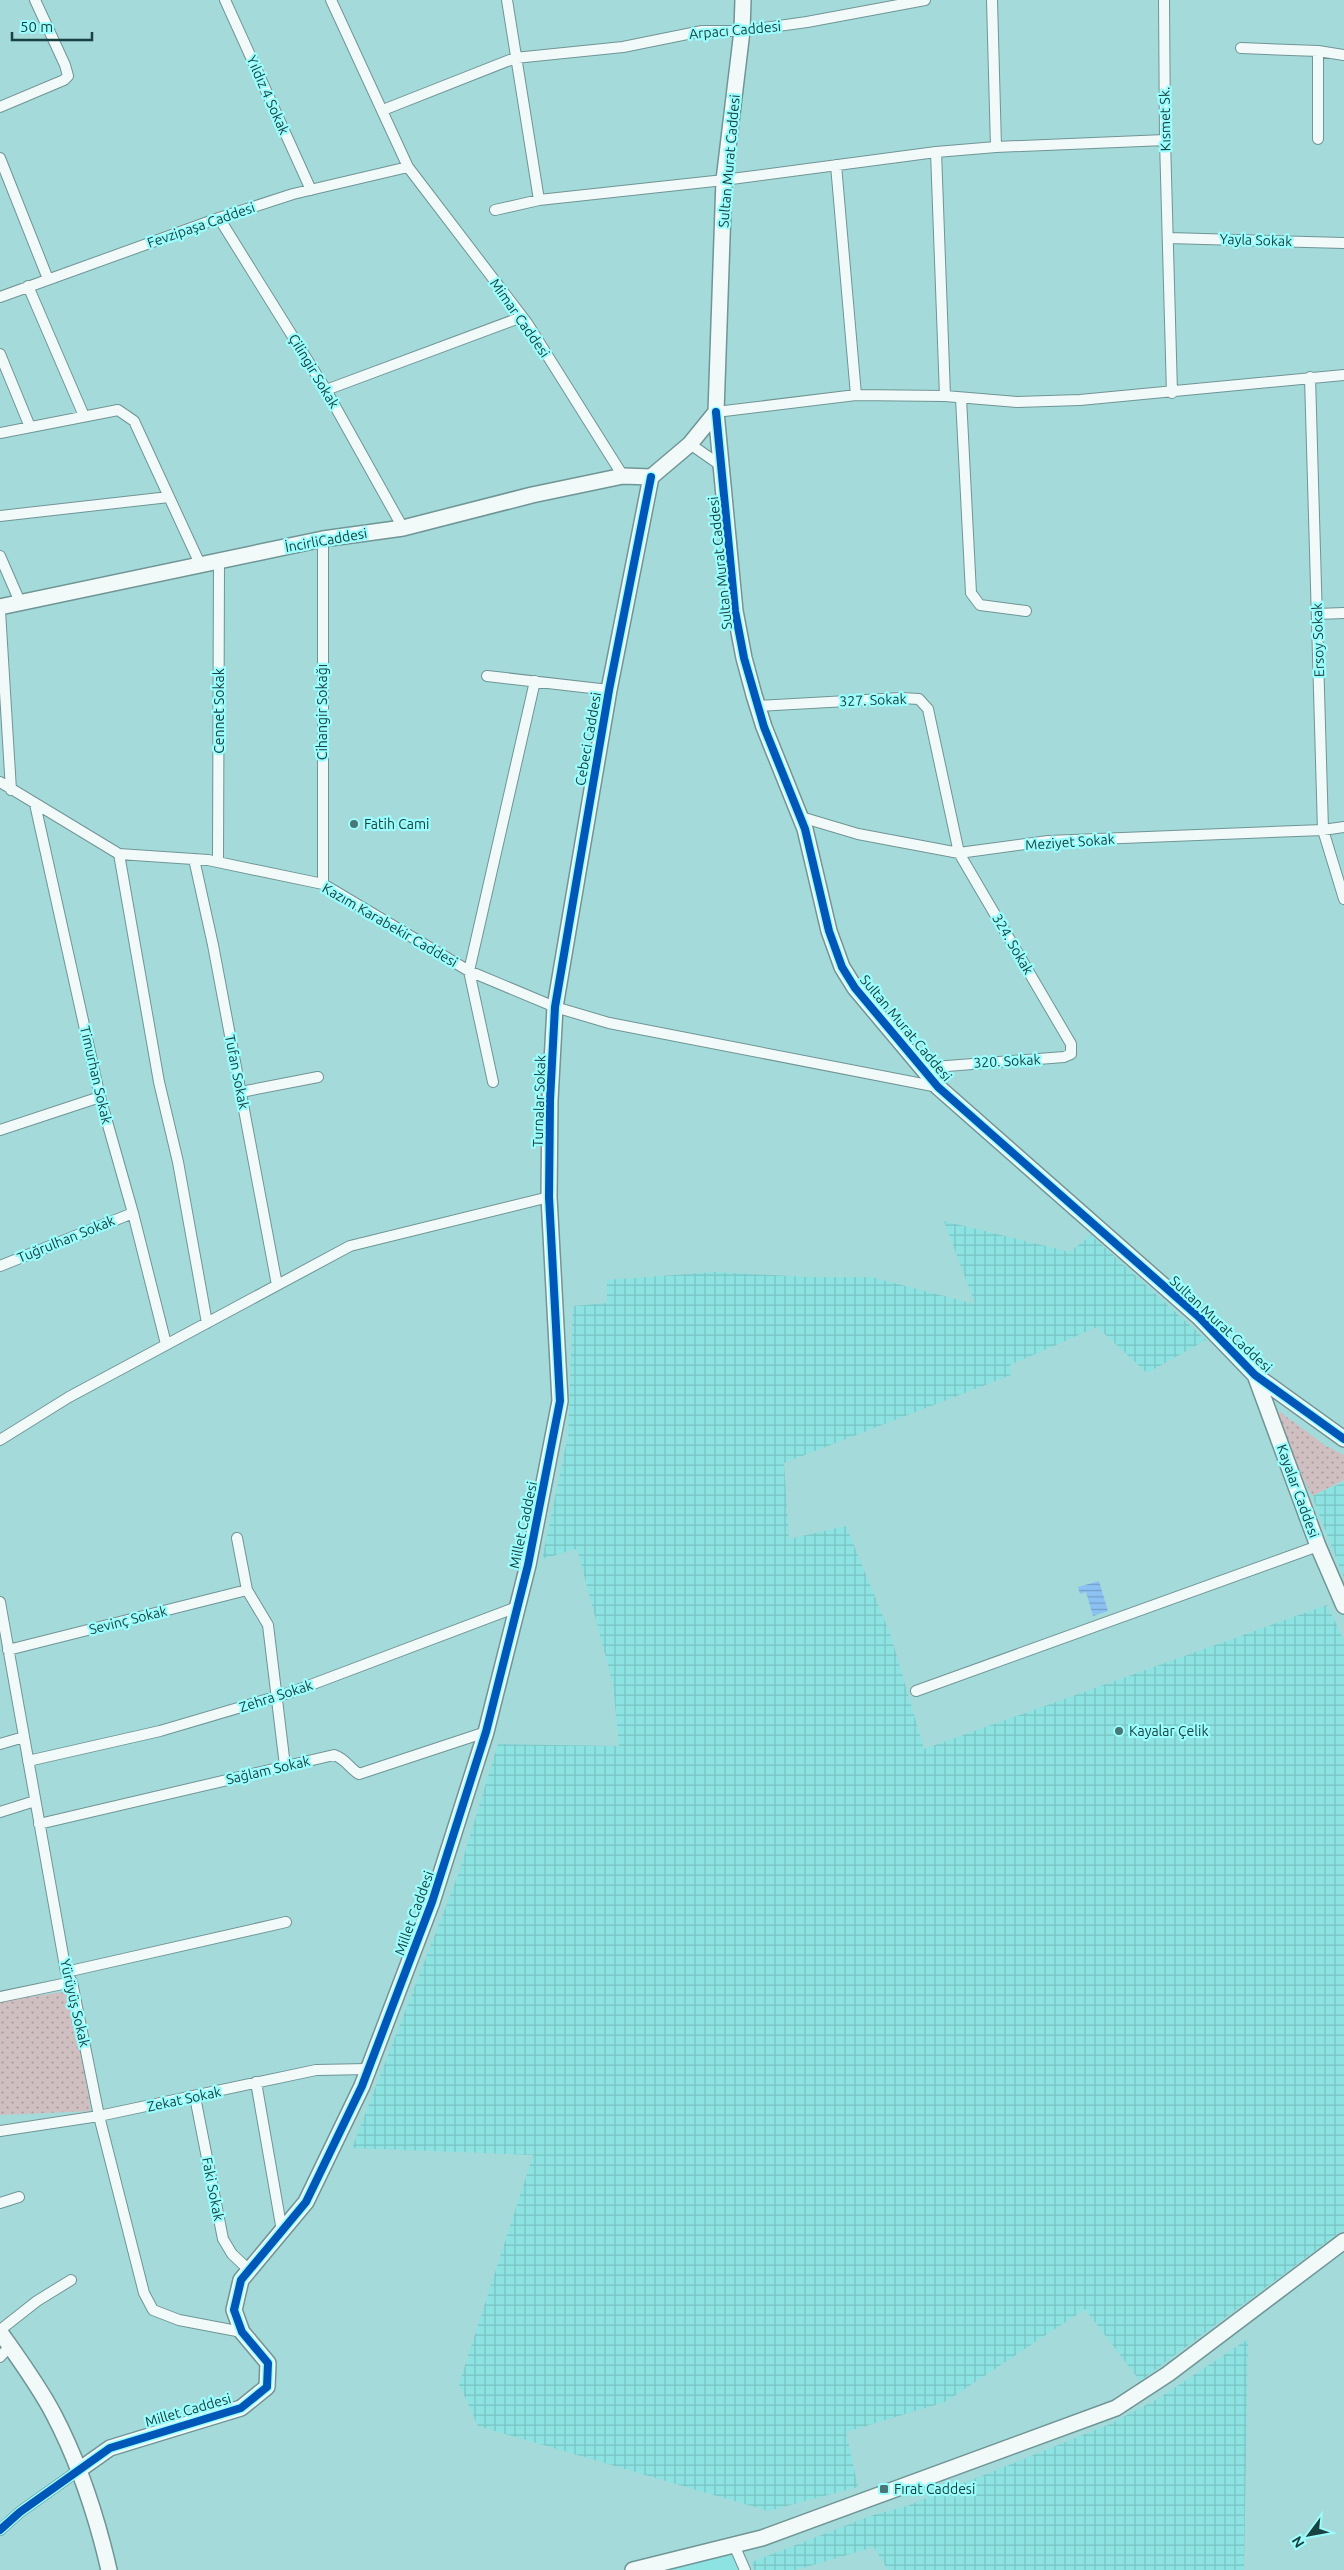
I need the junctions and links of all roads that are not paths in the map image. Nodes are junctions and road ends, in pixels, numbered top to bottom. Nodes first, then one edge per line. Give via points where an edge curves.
1 (35, 0) edge
2 (225, 0) edge
3 (331, 0) edge
4 (508, 0) edge
5 (743, 0) edge
6 (925, 0) edge
7 (992, 0) edge
8 (1164, 0) edge
9 (742, 31) junction
10 (1241, 48) dead end
11 (1318, 51) junction
12 (1344, 55) edge
13 (515, 58) junction
14 (0, 107) edge
15 (383, 110) junction
16 (1318, 139) dead end
17 (1165, 140) junction
18 (996, 148) junction
19 (936, 152) junction
20 (0, 158) edge
21 (836, 165) junction
22 (408, 167) junction
23 (724, 180) junction
24 (311, 190) junction
25 (539, 200) junction
26 (494, 210) dead end
27 (219, 218) junction
28 (1169, 238) junction
29 (1344, 243) edge
30 (48, 279) junction
31 (28, 286) junction
32 (0, 297) edge
33 (522, 317) junction
34 (0, 354) edge
35 (1344, 375) edge
36 (1310, 378) junction
37 (326, 390) junction
38 (1172, 393) junction
39 (856, 395) junction
40 (945, 396) junction
41 (960, 398) junction
42 (716, 412) junction
43 (84, 416) junction
44 (30, 427) junction
45 (0, 433) edge
46 (690, 444) junction
47 (723, 467) junction
48 (623, 476) junction
49 (651, 477) junction
50 (169, 497) junction
51 (0, 516) edge
52 (403, 528) junction
53 (323, 539) junction
54 (0, 556) edge
55 (219, 560) junction
56 (200, 564) junction
57 (20, 602) junction
58 (0, 607) edge
59 (0, 611) edge
60 (1026, 611) dead end
61 (1344, 613) edge
62 (1317, 614) junction
63 (488, 676) dead end
64 (535, 681) junction
65 (609, 690) junction
66 (757, 706) junction
67 (0, 782) edge
68 (11, 790) junction
69 (35, 804) junction
70 (801, 817) junction
71 (1344, 827) edge
72 (1323, 830) junction
73 (960, 852) junction
74 (119, 854) junction
75 (194, 859) junction
76 (218, 862) junction
77 (323, 884) junction
78 (1344, 899) edge
79 (469, 971) junction
80 (555, 1007) junction
81 (1064, 1057) joint
82 (921, 1068) junction
83 (318, 1077) dead end
84 (493, 1082) dead end
85 (938, 1087) junction
86 (241, 1092) junction
87 (100, 1097) junction
88 (0, 1130) edge
89 (549, 1197) junction
90 (133, 1213) junction
91 (0, 1266) edge
92 (277, 1285) junction
93 (207, 1323) junction
94 (166, 1344) junction
95 (1255, 1375) junction
96 (1, 1435) edge
97 (1344, 1439) edge
98 (237, 1538) dead end
99 (1318, 1546) junction
100 (247, 1590) junction
101 (0, 1602) edge
102 (1344, 1606) edge
103 (517, 1607) junction
104 (8, 1650) junction
105 (916, 1690) dead end
106 (278, 1697) junction
107 (486, 1732) junction
108 (24, 1737) junction
109 (0, 1744) edge
110 (28, 1761) junction
111 (285, 1766) junction
112 (35, 1801) junction
113 (0, 1812) edge
114 (40, 1824) junction
115 (286, 1922) dead end
116 (66, 1972) junction
117 (72, 1982) junction
118 (0, 1997) edge
119 (368, 2069) junction
120 (256, 2082) junction
121 (195, 2098) junction
122 (99, 2116) junction
123 (0, 2131) edge
124 (19, 2197) dead end
125 (0, 2203) edge
126 (282, 2231) junction
127 (1344, 2241) edge
128 (249, 2270) junction
129 (71, 2280) dead end
130 (0, 2331) edge
131 (242, 2332) junction
132 (5, 2352) edge
133 (78, 2470) junction
134 (0, 2530) edge
135 (734, 2545) junction
136 (109, 2570) edge
137 (633, 2570) edge
138 (745, 2570) edge

1 - 14 street via 68,76
2 - 24 street, Yıldız 4 Sokak
3 - 15 street
4 - 13 street
5 - 9 street, Sultan Murat Caddesi
6 - 9 street, Arpacı Caddesi
7 - 18 street
8 - 17 street, Kısmet Sk.
9 - 13 street, Arpacı Caddesi via 702,30 623,47
9 - 23 street, Sultan Murat Caddesi
10 - 11 street
11 - 12 street
11 - 16 street
13 - 15 street, Arpacı Caddesi
13 - 25 street via 529,123
15 - 22 street, Mimar Caddesi
17 - 18 street
17 - 28 street, Kısmet Sk.
18 - 19 street
19 - 21 street
19 - 40 street
20 - 30 street
21 - 23 street
21 - 39 street
22 - 24 street, Fevzipaşa Caddesi
22 - 33 street, Mimar Caddesi
23 - 25 street
23 - 42 street, Sultan Murat Caddesi
24 - 27 street, Fevzipaşa Caddesi
25 - 26 street
27 - 30 street, Fevzipaşa Caddesi
27 - 37 street, Çilingir Sokak
28 - 29 street, Yayla Sokak
28 - 38 street, Kısmet Sk.
30 - 31 street, Fevzipaşa Caddesi
31 - 32 street, Fevzipaşa Caddesi
31 - 43 street
33 - 37 street
33 - 48 street, Mimar Caddesi
34 - 44 street
35 - 36 street
36 - 38 street
36 - 62 street, Ersoy Sokak
37 - 52 street, Çilingir Sokak
38 - 41 street via 1017,402
39 - 40 street
39 - 42 street
40 - 41 street
41 - 60 street via 971,593 980,605
42 - 46 street
42 - 47 street, Sultan Murat Caddesi
43 - 44 street
43 - 50 street via 118,410 134,420
44 - 45 street
46 - 47 street
46 - 49 street
47 - 66 street, Sultan Murat Caddesi via 736,611
48 - 49 street, İncirliCaddesi
48 - 52 street, İncirliCaddesi via 532,494
49 - 65 street, Cebeci Caddesi
50 - 51 street
50 - 56 street
52 - 53 street, İncirliCaddesi
53 - 55 street, İncirliCaddesi
53 - 77 street, Cihangir Sokağı
54 - 57 street
55 - 56 street, İncirliCaddesi
55 - 76 street, Cennet Sokak
56 - 57 street, İncirliCaddesi
57 - 58 street, İncirliCaddesi
59 - 68 street
61 - 62 street
62 - 72 street, Ersoy Sokak
63 - 64 street
64 - 65 street
64 - 79 street
65 - 80 street, Cebeci Caddesi
66 - 70 street, Sultan Murat Caddesi
66 - 73 street, 327. Sokak via 919,699 928,709
67 - 68 street, Kazım Karabekir Caddesi
68 - 69 street, Kazım Karabekir Caddesi
69 - 74 street, Kazım Karabekir Caddesi
69 - 87 street, Timurhan Sokak
70 - 73 street, Meziyet Sokak via 858,834
70 - 82 street, Sultan Murat Caddesi via 829,931 842,967
71 - 72 street, Meziyet Sokak
72 - 73 street, Meziyet Sokak via 1048,841
72 - 78 street, Ersoy Sokak
73 - 81 street, 324. Sokak via 1067,1034 1071,1054
74 - 75 street, Kazım Karabekir Caddesi
74 - 93 street via 159,1082 178,1162
75 - 76 street, Kazım Karabekir Caddesi
75 - 86 street, Tufan Sokak
76 - 77 street, Kazım Karabekir Caddesi
77 - 79 street, Kazım Karabekir Caddesi
79 - 80 street, Kazım Karabekir Caddesi
79 - 84 street
80 - 85 street, Kazım Karabekir Caddesi via 609,1023
80 - 89 street, Turnalar Sokak
81 - 82 street, 320. Sokak
82 - 85 street, Sultan Murat Caddesi
83 - 86 street
85 - 95 street, Sultan Murat Caddesi via 1199,1317
86 - 92 street, Tufan Sokak
87 - 88 street
87 - 90 street, Timurhan Sokak
89 - 92 street via 350,1246
89 - 103 street, Millet Caddesi via 560,1401
90 - 91 street, Tuğrulhan Sokak
90 - 94 street, Timurhan Sokak
92 - 93 street
93 - 94 street
94 - 96 street
95 - 97 street, Sultan Murat Caddesi
95 - 99 street, Kayalar Caddesi
98 - 100 street
99 - 102 street, Kayalar Caddesi
99 - 105 street
100 - 104 street, Sevinç Sokak
100 - 106 street via 268,1625
101 - 104 street, Yürüyüş Sokak
103 - 106 street, Zehra Sokak
103 - 107 street, Millet Caddesi
104 - 108 street, Yürüyüş Sokak
106 - 110 street, Zehra Sokak via 160,1731
106 - 111 street
107 - 111 street, Sağlam Sokak via 359,1774 344,1758 334,1755
107 - 119 street, Millet Caddesi via 432,1902
108 - 109 street
108 - 110 street, Yürüyüş Sokak
110 - 112 street, Yürüyüş Sokak
111 - 114 street, Sağlam Sokak
112 - 113 street
112 - 114 street, Yürüyüş Sokak
114 - 116 street, Yürüyüş Sokak
115 - 116 street
116 - 117 street, Yürüyüş Sokak
117 - 118 street
117 - 122 street, Yürüyüş Sokak
119 - 120 street, Zekat Sokak via 316,2070
119 - 126 street, Millet Caddesi via 306,2202
120 - 121 street, Zekat Sokak
120 - 126 street
121 - 122 street, Zekat Sokak
121 - 128 street, Faki Sokak via 223,2239 232,2254
122 - 123 street, Zekat Sokak
122 - 131 street, Yürüyüş Sokak via 144,2293 153,2310 179,2320
124 - 125 street
126 - 128 street, Millet Caddesi
127 - 135 street via 1176,2368 1116,2408 762,2538
128 - 131 street, Millet Caddesi via 241,2280 234,2310
129 - 130 street via 37,2301
130 - 132 street
131 - 133 street, Millet Caddesi via 268,2362 267,2387 241,2408 110,2448
132 - 133 street via 54,2414
133 - 134 street
133 - 136 street
135 - 137 street
135 - 138 street

